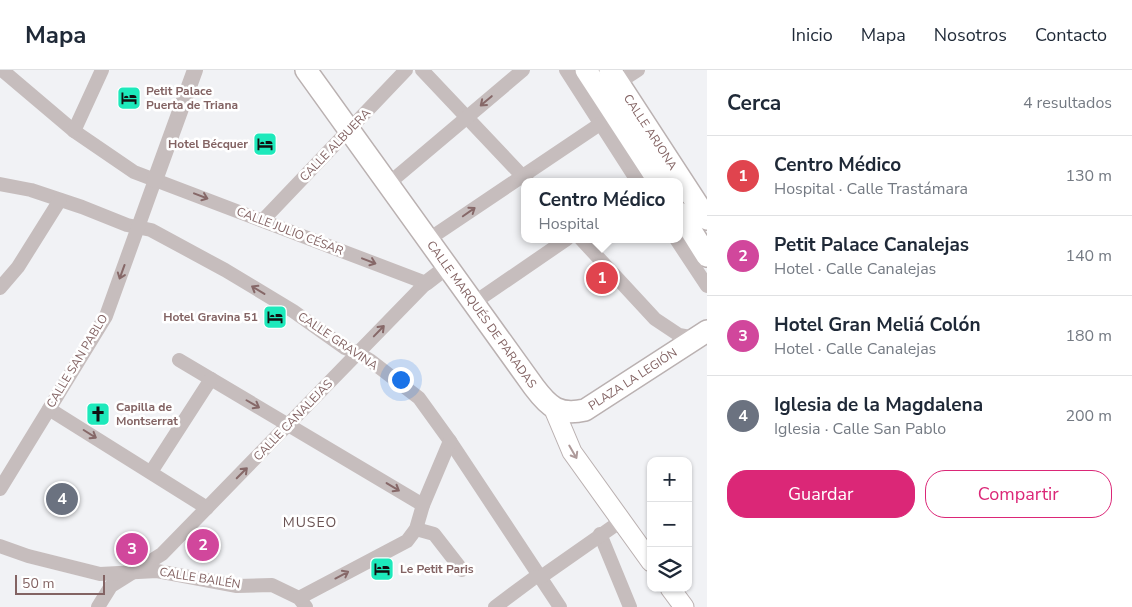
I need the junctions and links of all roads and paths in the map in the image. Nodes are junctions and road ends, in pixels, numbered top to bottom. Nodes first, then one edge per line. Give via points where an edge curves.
1 (2, 70) edge
2 (102, 70) edge
3 (195, 70) edge
4 (306, 70) edge
5 (406, 70) edge
6 (422, 70) edge
7 (523, 70) edge
8 (566, 70) edge
9 (586, 70) edge
10 (638, 70) edge
11 (614, 76) edge
12 (467, 117) junction
13 (600, 124) junction
14 (350, 130) junction
15 (74, 131) junction
16 (524, 178) edge
17 (526, 178) edge
18 (635, 178) edge
19 (656, 178) edge
20 (682, 178) edge
21 (155, 180) junction
22 (683, 180) edge
23 (521, 182) edge
24 (0, 184) edge
25 (388, 184) junction
26 (60, 200) junction
27 (706, 214) edge
28 (683, 218) edge
29 (263, 220) junction
30 (138, 226) junction
31 (429, 239) junction
32 (561, 243) edge
33 (585, 243) edge
34 (679, 243) edge
35 (707, 256) edge
36 (448, 266) junction
37 (426, 282) junction
38 (707, 286) edge
39 (0, 288) edge
40 (475, 302) junction
41 (701, 334) edge
42 (358, 353) junction
43 (178, 360) dead end
44 (211, 380) junction
45 (553, 407) junction
46 (49, 409) junction
47 (288, 425) junction
48 (450, 442) junction
49 (152, 472) junction
50 (0, 489) edge
51 (423, 505) junction
52 (207, 508) junction
53 (621, 521) junction
54 (416, 530) junction
55 (600, 534) junction
56 (0, 546) edge
57 (647, 557) edge
58 (462, 570) dead end
59 (134, 571) junction
60 (541, 577) junction
61 (673, 592) edge
62 (302, 602) edge
63 (98, 607) edge
64 (495, 607) edge
65 (560, 607) edge
66 (630, 607) edge
67 (684, 607) edge

1 - 15 street, CALLE JULIO CÉSAR
2 - 15 street
3 - 21 street
4 - 14 main road, CALLE MARQUÉS DE PARADAS
5 - 14 street, CALLE ALBUERA
6 - 12 street
7 -> 12 street
8 - 13 street
9 - 19 main road, CALLE ARJONA
10 - 11 street
11 - 20 main road, CALLE ARJONA
12 - 16 street
12 - 25 street
13 - 17 street
13 - 18 street
14 - 25 main road, CALLE MARQUÉS DE PARADAS
14 - 29 street, CALLE ALBUERA
15 - 21 street, CALLE JULIO CÉSAR via 134,172
21 -> 29 street, CALLE JULIO CÉSAR
21 - 30 street, CALLE SAN PABLO
22 - 27 main road, CALLE ARJONA
31 -> 23 street
24 - 26 street, CALLE GRAVINA
25 - 31 main road, CALLE MARQUÉS DE PARADAS
26 - 30 street, CALLE GRAVINA via 127,225
26 - 39 street via 18,267
28 - 35 main road
29 -> 37 street, CALLE JULIO CÉSAR
42 -> 30 street, CALLE GRAVINA via 345,348 293,310 226,270
30 -> 46 street, CALLE SAN PABLO via 106,316
31 - 36 main road, CALLE MARQUÉS DE PARADAS
32 - 40 street
33 - 41 street via 655,319 679,335
34 - 38 street
36 - 37 street, CALLE CANALEJAS
36 - 40 main road, CALLE MARQUÉS DE PARADAS
42 -> 37 street, CALLE CANALEJAS
40 - 45 main road, CALLE MARQUÉS DE PARADAS via 534,387
41 - 45 main road, PLAZA LA LEGIÓN via 584,410 562,412
42 - 47 street, CALLE CANALEJAS
42 - 48 street, CALLE GRAVINA via 419,398
43 - 44 street
44 -> 47 street
44 - 49 street
45 -> 53 main road, CALLE MARQUÉS DE PARADAS via 572,452
46 -> 49 street
46 - 50 street, CALLE SAN PABLO
47 -> 51 street
52 -> 47 street, CALLE CANALEJAS
48 - 51 street
48 - 60 street, CALLE GRAVINA
49 - 52 street
51 - 54 street
52 - 59 street, CALLE CANALEJAS via 162,554
53 - 55 street
53 - 57 main road, CALLE MARQUÉS DE PARADAS
54 - 58 street via 434,534
62 -> 54 street via 407,541
55 - 60 street
55 - 66 street
56 - 59 street, CALLE BAILÉN via 100,574
59 - 62 street, CALLE BAILÉN via 157,571 237,586 272,585
59 - 63 street, CALLE CANALEJAS via 111,586
60 - 64 street via 534,578
60 - 65 street, CALLE GRAVINA
61 - 67 main road

